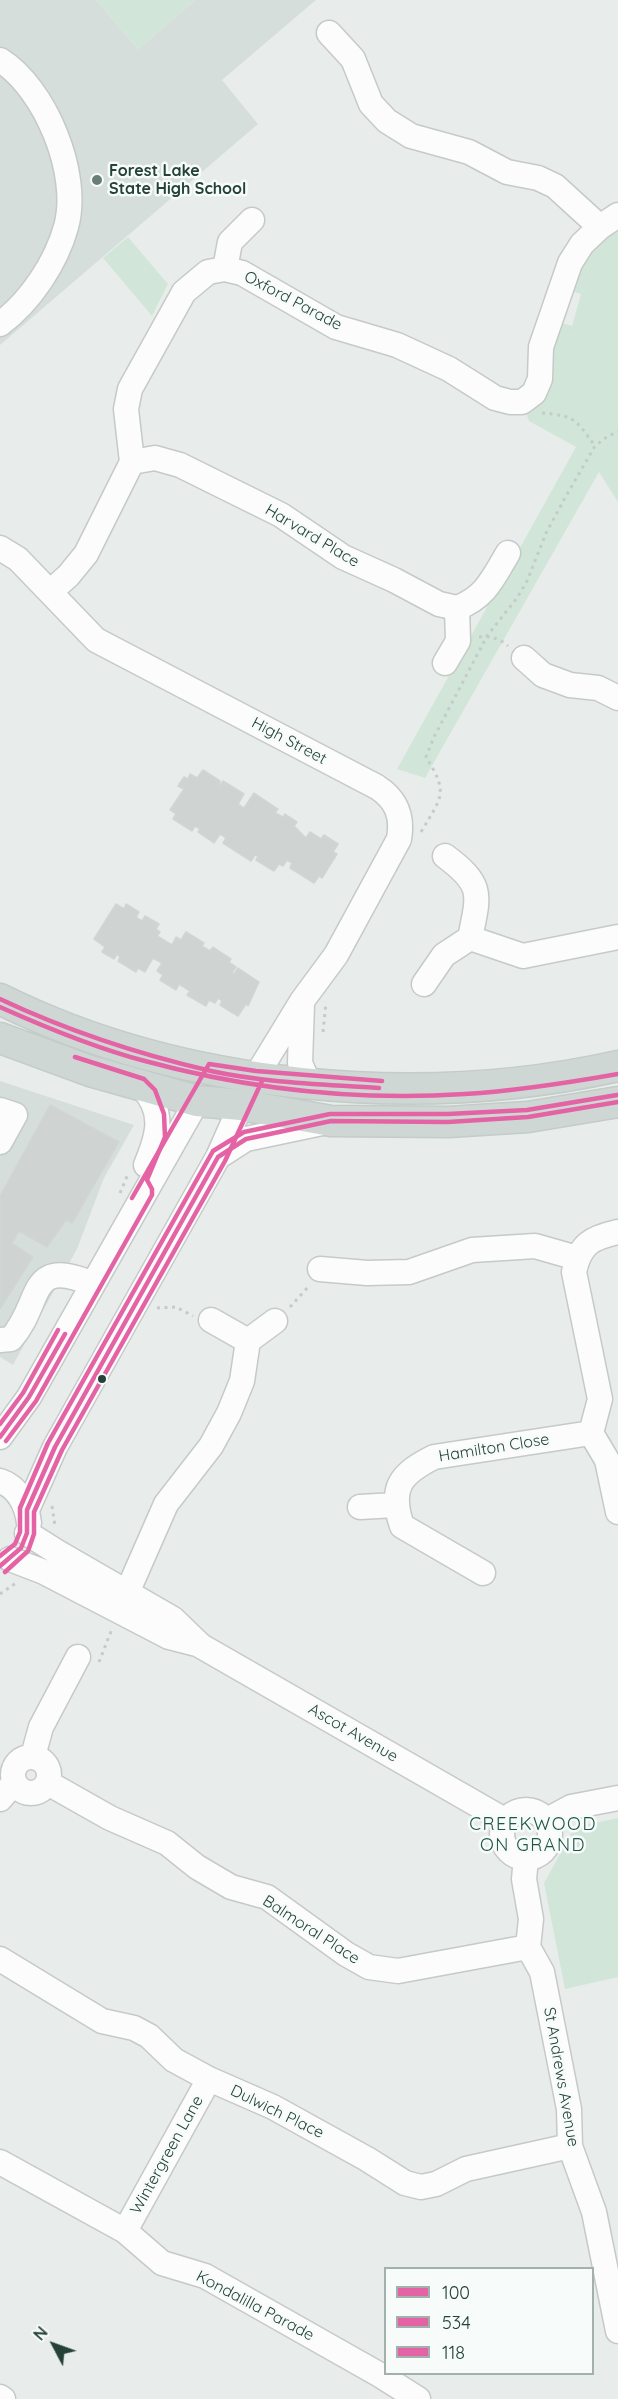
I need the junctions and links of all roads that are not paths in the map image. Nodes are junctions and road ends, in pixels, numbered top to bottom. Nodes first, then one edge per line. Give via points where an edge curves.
1 (329, 33) dead end
2 (0, 60) edge
3 (252, 220) dead end
4 (609, 221) edge
5 (225, 268) junction
6 (0, 324) edge
7 (132, 462) junction
8 (0, 548) edge
9 (507, 553) dead end
10 (51, 591) junction
11 (457, 608) junction
12 (524, 658) dead end
13 (445, 663) dead end
14 (618, 698) edge
15 (445, 856) dead end
16 (618, 937) edge
17 (470, 938) junction
18 (424, 984) dead end
19 (0, 999) edge
20 (302, 1001) junction
21 (0, 1038) edge
22 (618, 1066) edge
23 (212, 1071) junction
24 (255, 1078) junction
25 (308, 1082) junction
26 (141, 1086) junction
27 (197, 1101) junction
28 (618, 1102) edge
29 (241, 1106) junction
30 (0, 1110) edge
31 (331, 1121) junction
32 (0, 1142) edge
33 (218, 1157) junction
34 (145, 1191) junction
35 (618, 1232) edge
36 (577, 1258) junction
37 (320, 1269) road end
38 (93, 1284) junction
39 (211, 1320) road end
40 (275, 1321) road end
41 (0, 1340) edge
42 (248, 1341) junction
43 (591, 1433) junction
44 (0, 1437) edge
45 (0, 1481) edge
46 (395, 1505) junction
47 (360, 1507) dead end
48 (618, 1512) edge
49 (27, 1521) junction
50 (3, 1563) edge
51 (483, 1573) dead end
52 (120, 1610) junction
53 (88, 1660) road end
54 (33, 1756) junction
55 (48, 1783) junction
56 (7, 1791) edge
57 (618, 1798) edge
58 (547, 1820) junction
59 (506, 1821) junction
60 (526, 1859) junction
61 (528, 1947) junction
62 (0, 1959) edge
63 (208, 2079) junction
64 (570, 2146) junction
65 (0, 2162) edge
66 (125, 2231) junction
67 (618, 2331) edge
68 (418, 2399) edge

1 - 4 street via 353,59 371,104 387,121 411,136 460,149 507,172 538,178
2 - 6 street via 12,68 42,105 58,135 69,194 67,226 54,257 36,287
3 - 5 street, Oxford Parade via 230,242
4 - 5 street, Oxford Parade via 582,244 570,262 541,347 540,379 534,393 522,402 495,399 449,369 397,345 336,327 268,286
5 - 7 street, Oxford Parade via 208,272 184,292 130,389 126,409
7 - 10 street via 86,554
7 - 11 street, Harvard Place via 155,458 180,465 281,515 343,557 439,604
8 - 10 street, High Street via 18,559
9 - 11 street via 486,589 472,602
10 - 20 street, High Street via 96,640 377,787 396,806 401,823 399,839 336,955
11 - 13 street via 458,641
12 - 14 street via 543,675 570,685 598,688
15 - 17 street via 467,873 478,899
16 - 17 street via 523,956
17 - 18 street via 444,955
19 - 23 main road via 51,1023 112,1044
20 - 24 street, High Street
20 - 25 street via 300,1063
21 - 26 main road
22 - 25 main road via 483,1087 374,1088
23 - 24 main road
23 - 27 main road
24 - 25 main road
24 - 29 main road
26 - 27 main road
26 - 34 street via 153,1101 158,1136 139,1181
27 - 29 main road
27 - 34 street
28 - 31 main road via 528,1117 448,1122
29 - 31 main road
29 - 33 street
30 - 32 street via 15,1116
31 - 33 street via 246,1139
33 - 49 street via 56,1447
34 - 38 street
35 - 36 street via 596,1237
36 - 37 street via 535,1246 472,1250 409,1272
36 - 43 street via 574,1272 600,1400
38 - 41 street via 67,1275 47,1277 17,1331 11,1339
38 - 44 street via 29,1397
39 - 42 street
40 - 42 street
42 - 52 street via 242,1381 229,1413 211,1446 166,1504
43 - 46 street, Hamilton Close via 434,1457 413,1467 401,1482
43 - 48 street via 607,1460
45 - 49 street via 18,1494
46 - 47 street
46 - 51 street via 402,1526
49 - 50 street via 21,1548
49 - 52 street, Ascot Avenue
50 - 52 street, Ascot Avenue via 44,1572
52 - 59 street, Ascot Avenue via 173,1619 201,1646
53 - 54 street via 41,1727
54 - 55 street via 48,1766
54 - 56 street via 16,1764
55 - 56 street via 31,1793
55 - 61 street, Balmoral Place via 110,1818 167,1843 231,1887 267,1898 369,1967 398,1971
57 - 58 street via 571,1807
58 - 59 street via 534,1810 517,1812
58 - 60 street via 551,1834 543,1852
59 - 60 street via 502,1838 510,1853
60 - 61 street via 524,1880 531,1919
61 - 64 street, St Andrews Avenue via 542,1972 569,2109
62 - 63 street, Dulwich Place via 102,2020 149,2036 174,2060
63 - 64 street, Dulwich Place via 273,2107 405,2183 421,2187 466,2169
63 - 66 street, Wintergreen Lane
64 - 67 street, St Andrews Avenue via 594,2212
65 - 66 street, Kondalilla Parade
66 - 68 street, Kondalilla Parade via 162,2263 206,2276

